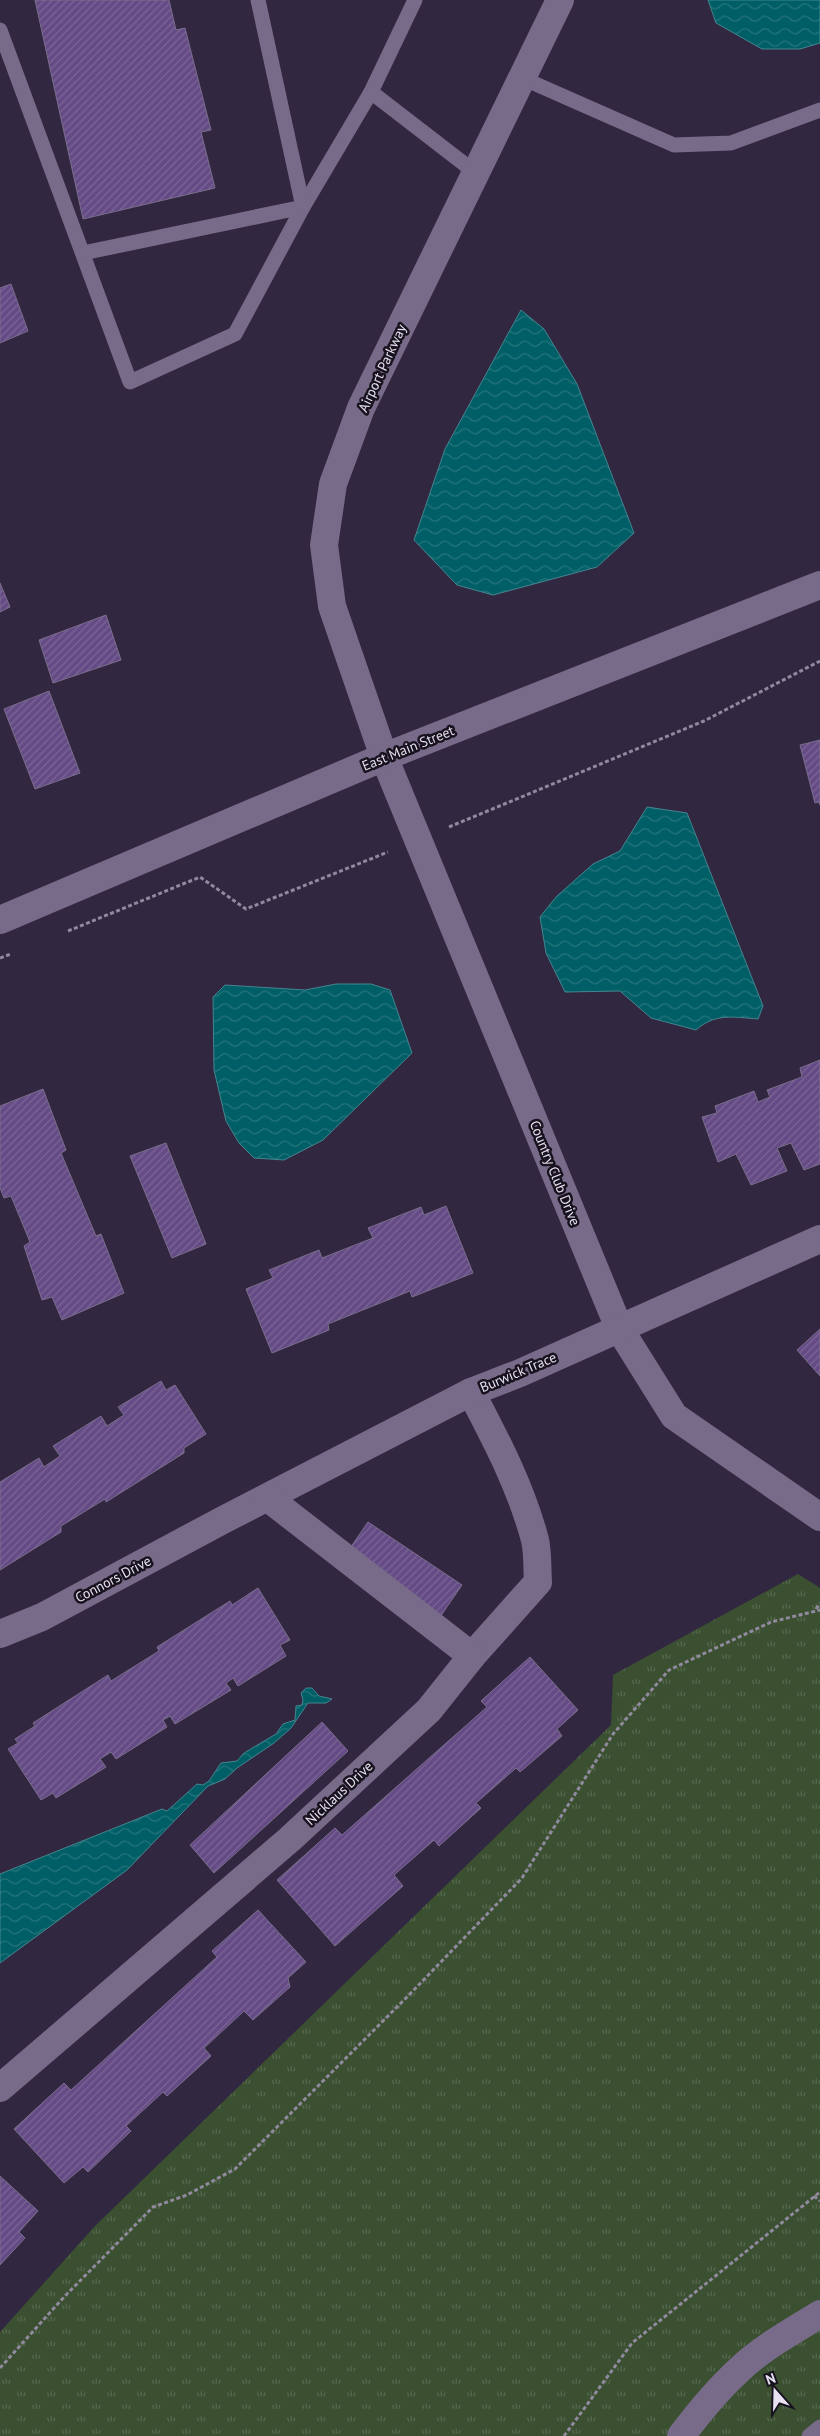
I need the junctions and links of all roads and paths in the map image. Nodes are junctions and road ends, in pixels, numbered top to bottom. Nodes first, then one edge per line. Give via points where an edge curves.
1 (258, 0) edge
2 (415, 0) edge
3 (560, 0) edge
4 (0, 30) edge
5 (522, 78) junction
6 (371, 92) junction
7 (820, 110) edge
8 (476, 173) junction
9 (303, 207) junction
10 (83, 253) junction
11 (820, 585) edge
12 (384, 757) junction
13 (0, 920) edge
14 (820, 1239) edge
15 (619, 1328) junction
16 (471, 1392) junction
17 (268, 1498) junction
18 (820, 1517) edge
19 (223, 1520) joint
20 (820, 1603) edge
21 (818, 1610) edge
22 (0, 1634) edge
23 (472, 1656) junction
24 (0, 2088) edge
25 (820, 2192) edge
26 (814, 2196) junction
27 (820, 2201) edge
28 (820, 2314) edge
29 (0, 2368) edge
30 (820, 2427) edge
31 (564, 2436) edge
32 (681, 2436) edge
33 (809, 2436) edge

1 - 9 lane
2 - 6 lane
3 - 5 street, Airport Parkway
4 - 10 lane
5 - 7 lane via 674,145 732,143
5 - 8 street, Airport Parkway
6 - 8 lane
6 - 9 lane
8 - 12 street, Airport Parkway via 362,408 333,484 324,544 332,606
9 - 10 lane
9 - 10 lane via 235,334 130,382
11 - 12 street, East Main Street
12 - 13 street, East Main Street
12 - 15 street, Country Club Drive
14 - 15 street, Burwick Trace
15 - 16 street, Burwick Trace
15 - 18 street, Country Club Drive via 674,1416
16 - 17 street, Burwick Trace
16 - 23 street, Nicklaus Drive via 507,1461 523,1506 535,1542 538,1582
17 - 19 street, Burwick Trace
17 - 23 street
19 - 22 street, Connors Drive via 42,1617
20 - 21 path
21 - 29 path via 771,1622 669,1670 613,1734 515,1885 235,2169 187,2195 153,2207 64,2297
23 - 24 street, Nicklaus Drive via 429,1710 290,1840
25 - 26 path
26 - 27 path
26 - 31 path via 632,2343
28 - 32 street via 741,2368
30 - 33 lane

